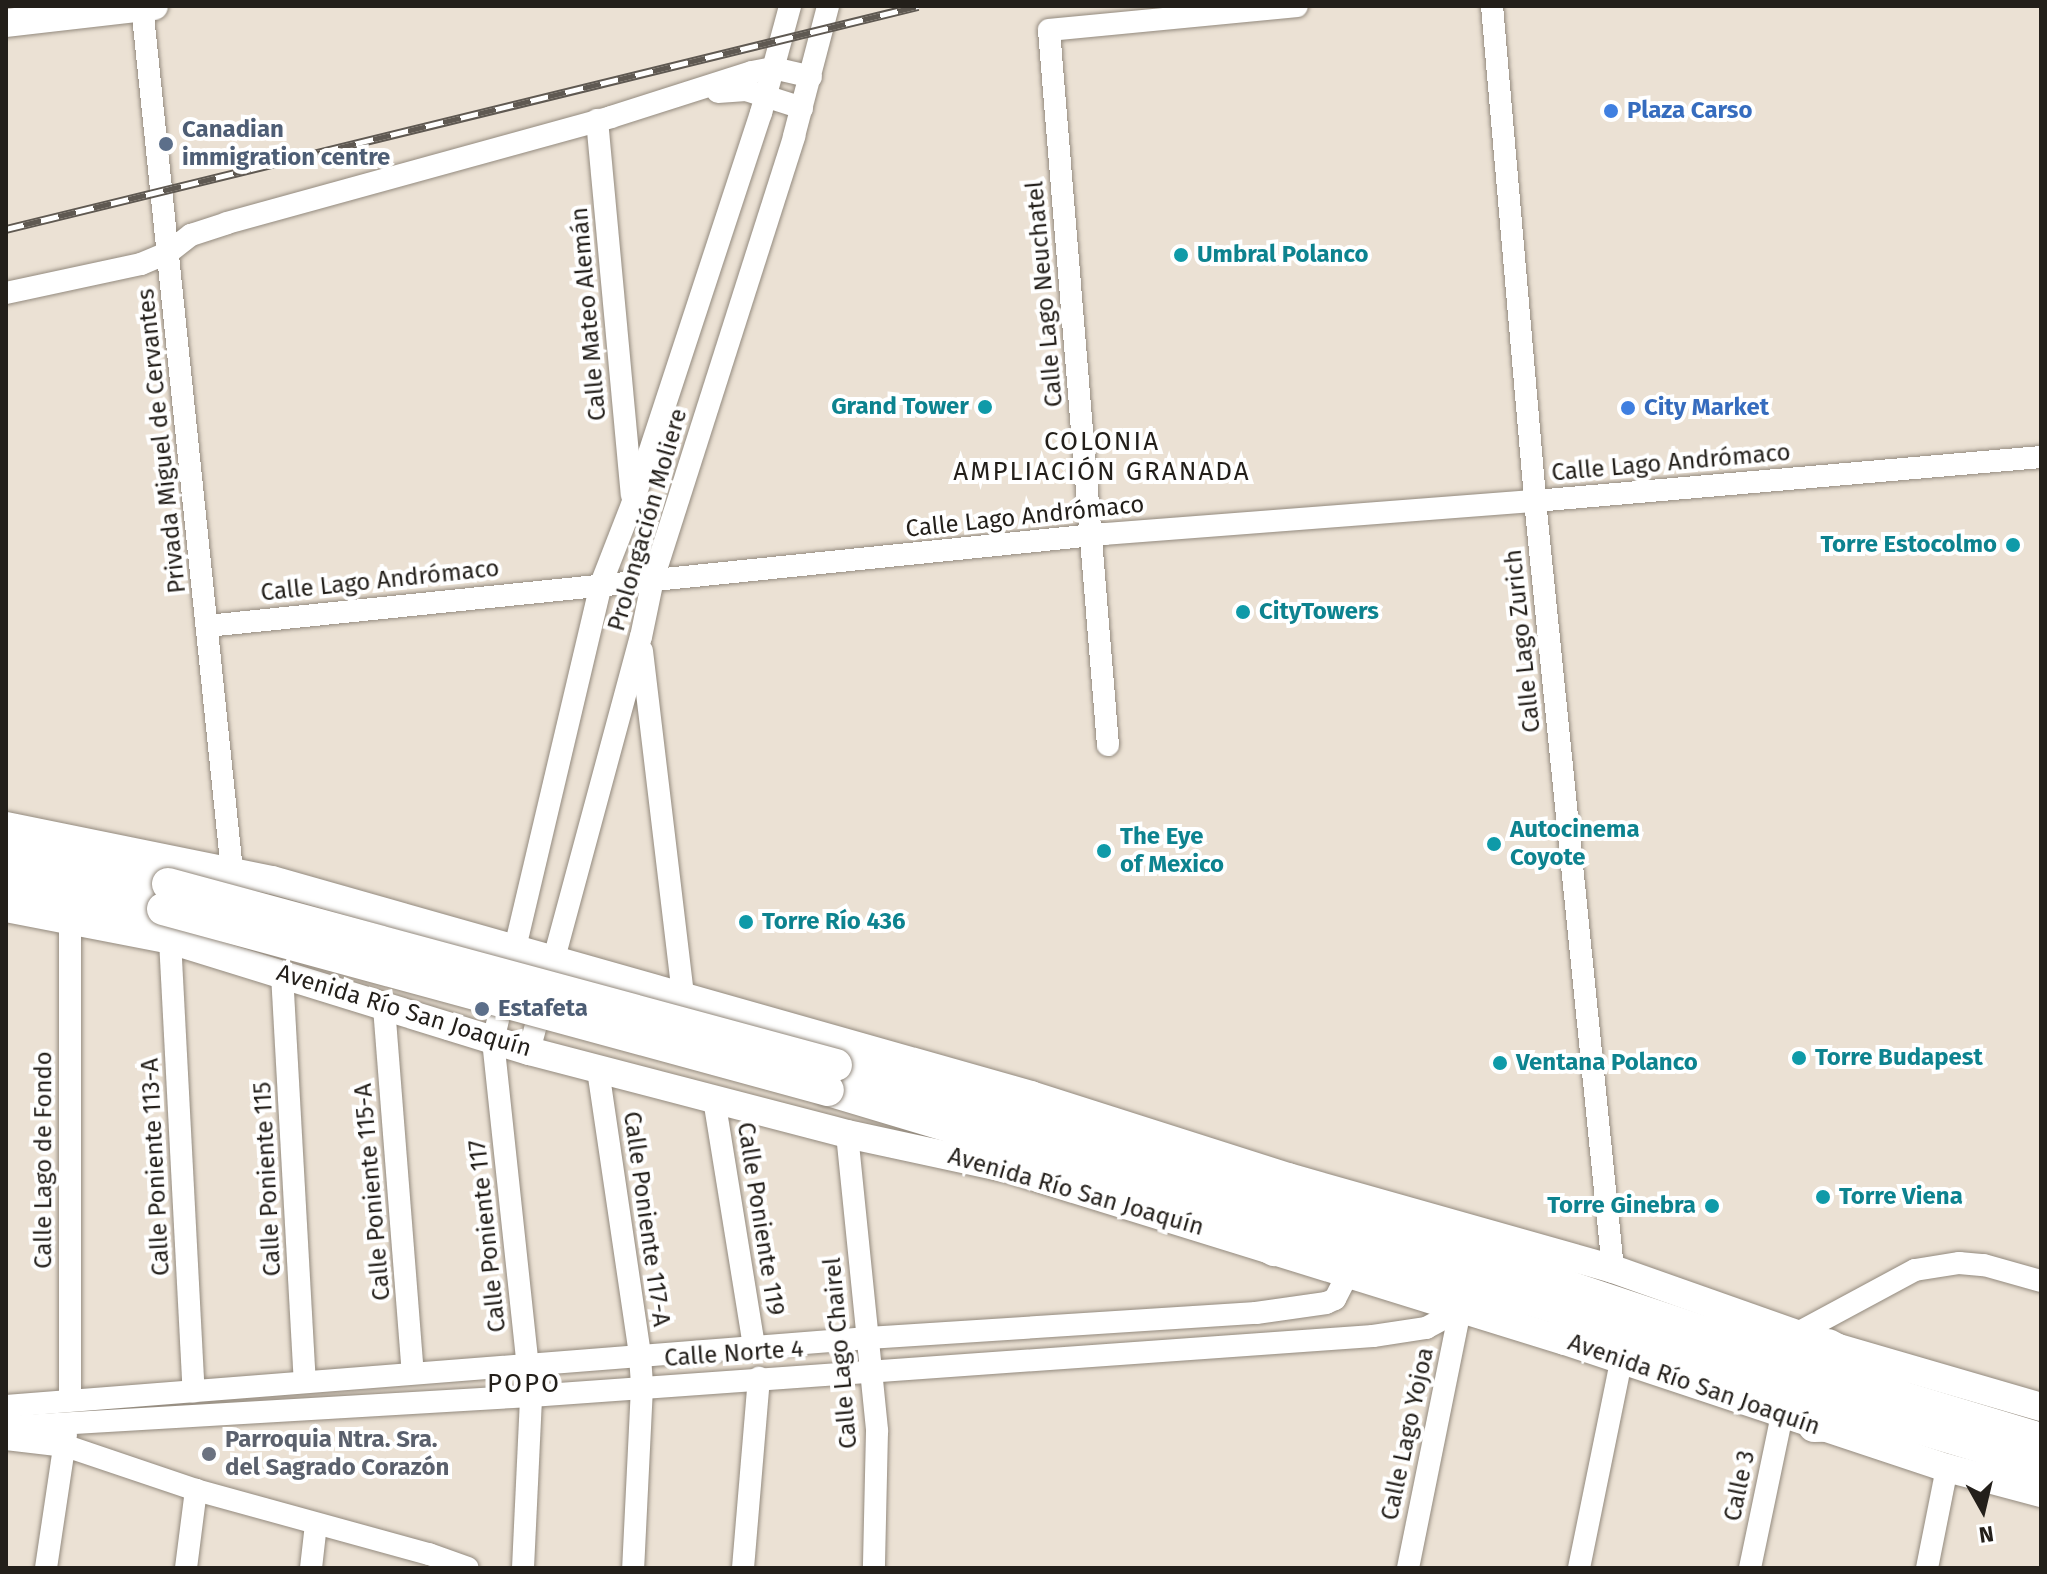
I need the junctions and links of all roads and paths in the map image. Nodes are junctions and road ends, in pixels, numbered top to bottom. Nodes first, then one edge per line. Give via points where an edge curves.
1 (790, 6) edge
2 (828, 6) edge
3 (1297, 6) edge
4 (1492, 6) edge
5 (146, 7) edge
6 (6, 23) edge
7 (773, 68) junction
8 (811, 77) junction
9 (685, 94) junction
10 (765, 97) junction
11 (802, 108) junction
12 (597, 120) junction
13 (169, 252) junction
14 (6, 293) edge
15 (2041, 457) edge
16 (1535, 501) junction
17 (633, 502) junction
18 (1091, 535) junction
19 (653, 579) junction
20 (601, 584) junction
21 (207, 626) junction
22 (641, 637) junction
23 (1108, 745) dead end
24 (6, 826) edge
25 (6, 854) edge
26 (232, 871) junction
27 (6, 880) edge
28 (272, 880) junction
29 (165, 896) junction
30 (6, 908) edge
31 (70, 921) junction
32 (170, 940) junction
33 (517, 950) junction
34 (555, 961) junction
35 (246, 962) junction
36 (282, 974) junction
37 (683, 996) junction
38 (384, 1007) junction
39 (493, 1041) junction
40 (529, 1051) junction
41 (598, 1070) junction
42 (714, 1099) junction
43 (847, 1134) junction
44 (1288, 1177) junction
45 (1182, 1182) junction
46 (1274, 1250) junction
47 (1613, 1269) junction
48 (1348, 1273) junction
49 (2041, 1281) edge
50 (1460, 1310) junction
51 (1796, 1334) junction
52 (868, 1338) junction
53 (1828, 1345) junction
54 (754, 1347) junction
55 (640, 1356) junction
56 (1621, 1361) junction
57 (529, 1366) junction
58 (873, 1370) junction
59 (413, 1373) junction
60 (759, 1378) junction
61 (305, 1381) junction
62 (642, 1387) junction
63 (194, 1391) junction
64 (531, 1396) junction
65 (70, 1399) junction
66 (6, 1406) edge
67 (2041, 1407) edge
68 (1782, 1415) junction
69 (1990, 1425) junction
70 (1814, 1426) joint
71 (6, 1427) edge
72 (66, 1435) junction
73 (6, 1439) edge
74 (2041, 1439) edge
75 (1946, 1453) junction
76 (2041, 1465) edge
77 (196, 1490) junction
78 (2041, 1493) edge
79 (316, 1524) junction
80 (428, 1561) edge
81 (46, 1568) edge
82 (186, 1568) edge
83 (311, 1568) edge
84 (468, 1568) edge
85 (523, 1568) edge
86 (633, 1568) edge
87 (743, 1568) edge
88 (874, 1568) edge
89 (1408, 1568) edge
90 (1579, 1568) edge
91 (1750, 1568) edge
92 (1927, 1568) edge

1 - 7 street, Prolongación Moliere
2 - 8 street, Prolongación Moliere
3 - 18 street, Calle Lago Neuchatel via 1049,30
4 - 16 street, Calle Lago Zurich
5 - 6 main road
5 - 13 street, Privada Miguel de Cervantes
7 - 8 street
7 - 9 street
7 - 10 street, Prolongación Moliere
8 - 11 street, Prolongación Moliere
9 - 10 street via 746,90
9 - 12 street
10 - 11 street
10 - 17 street, Prolongación Moliere
11 - 19 street, Prolongación Moliere
12 - 13 street via 227,223 191,235
12 - 17 street, Calle Mateo Alemán
13 - 14 street via 141,264
13 - 21 street, Privada Miguel de Cervantes
15 - 16 street, Calle Lago Andrómaco
16 - 18 street, Calle Lago Andrómaco
16 - 47 street, Calle Lago Zurich
17 - 20 street, Prolongación Moliere
18 - 19 street, Calle Lago Andrómaco
18 - 23 street, Calle Lago Neuchatel
19 - 20 street, Calle Lago Andrómaco
19 - 22 street, Prolongación Moliere
20 - 21 street, Calle Lago Andrómaco
20 - 33 street, Prolongación Moliere
21 - 26 street, Privada Miguel de Cervantes
22 - 34 street, Prolongación Moliere
22 - 37 street
24 - 26 main road
25 - 29 highway, Avenida Río San Joaquín
26 - 28 main road
27 - 29 highway, Avenida Río San Joaquín
28 - 33 main road
28 - 35 main road via 269,925
29 - 45 highway, Avenida Río San Joaquín, bridge via 832,1077
30 - 31 main road, Avenida Río San Joaquín
31 - 32 main road, Avenida Río San Joaquín
31 - 65 street, Calle Lago de Fondo
32 - 35 main road, Avenida Río San Joaquín
32 - 63 street, Calle Poniente 113-A
33 - 34 main road
33 - 39 street, Prolongación Moliere
34 - 37 main road
34 - 40 street, Prolongación Moliere
35 - 36 main road, Avenida Río San Joaquín
36 - 38 main road, Avenida Río San Joaquín
36 - 61 street, Calle Poniente 115
37 - 44 main road via 1031,1095
38 - 39 main road, Avenida Río San Joaquín
38 - 59 street, Calle Poniente 115-A
39 - 40 main road, Avenida Río San Joaquín
39 - 57 street, Calle Poniente 117
40 - 41 main road, Avenida Río San Joaquín
41 - 42 main road, Avenida Río San Joaquín
41 - 55 street, Calle Poniente 117-A
42 - 43 main road, Avenida Río San Joaquín
42 - 54 street, Calle Poniente 119
43 - 46 main road, Avenida Río San Joaquín via 1009,1169
43 - 52 street, Calle Lago Chairel
44 - 45 highway
44 - 47 main road
45 - 46 highway via 1206,1214
45 - 69 highway, Avenida Río San Joaquín via 1548,1280
45 - 75 highway, Avenida Río San Joaquín via 1548,1305
46 - 48 main road, Avenida Río San Joaquín
47 - 51 main road
48 - 50 main road, Avenida Río San Joaquín
48 - 52 street, Calle Norte 4 via 1335,1299 1313,1306
49 - 51 street via 1984,1265 1915,1270
50 - 56 main road, Avenida Río San Joaquín
50 - 58 street, Calle Norte 4 via 1426,1328 1373,1336
50 - 89 street, Calle Lago Yojoa
51 - 53 main road
52 - 54 street, Calle Norte 4
52 - 58 street, Calle Lago Chairel
53 - 67 main road
53 - 69 highway
54 - 55 street, Calle Norte 4
55 - 57 street, Calle Norte 4
55 - 62 street, Calle Poniente 117-A
56 - 68 main road, Avenida Río San Joaquín
56 - 90 street
57 - 59 street, Calle Norte 4
57 - 64 street, Calle Poniente 117
58 - 60 street, Calle Norte 4
58 - 88 street, Calle Lago Chairel
59 - 61 street, Calle Norte 4
60 - 62 street, Calle Norte 4
60 - 87 street
61 - 63 street, Calle Norte 4
62 - 64 street, Calle Norte 4
62 - 86 street, Calle Poniente 117-A
63 - 65 street, Calle Norte 4
64 - 72 street, Calle Norte 4
64 - 85 street, Calle Poniente 117
65 - 66 street, Calle Norte 4
68 - 70 main road, Avenida Río San Joaquín
68 - 91 street, Calle 3
69 - 74 highway, Avenida Río San Joaquín
70 - 75 highway via 1853,1425
71 - 72 street, Calle Norte 4
72 - 73 street
72 - 77 street
72 - 81 street
75 - 76 highway, Avenida Río San Joaquín
75 - 78 main road, Avenida Río San Joaquín
75 - 92 street
77 - 79 street
77 - 82 street
79 - 80 street
79 - 83 street
80 - 84 street

